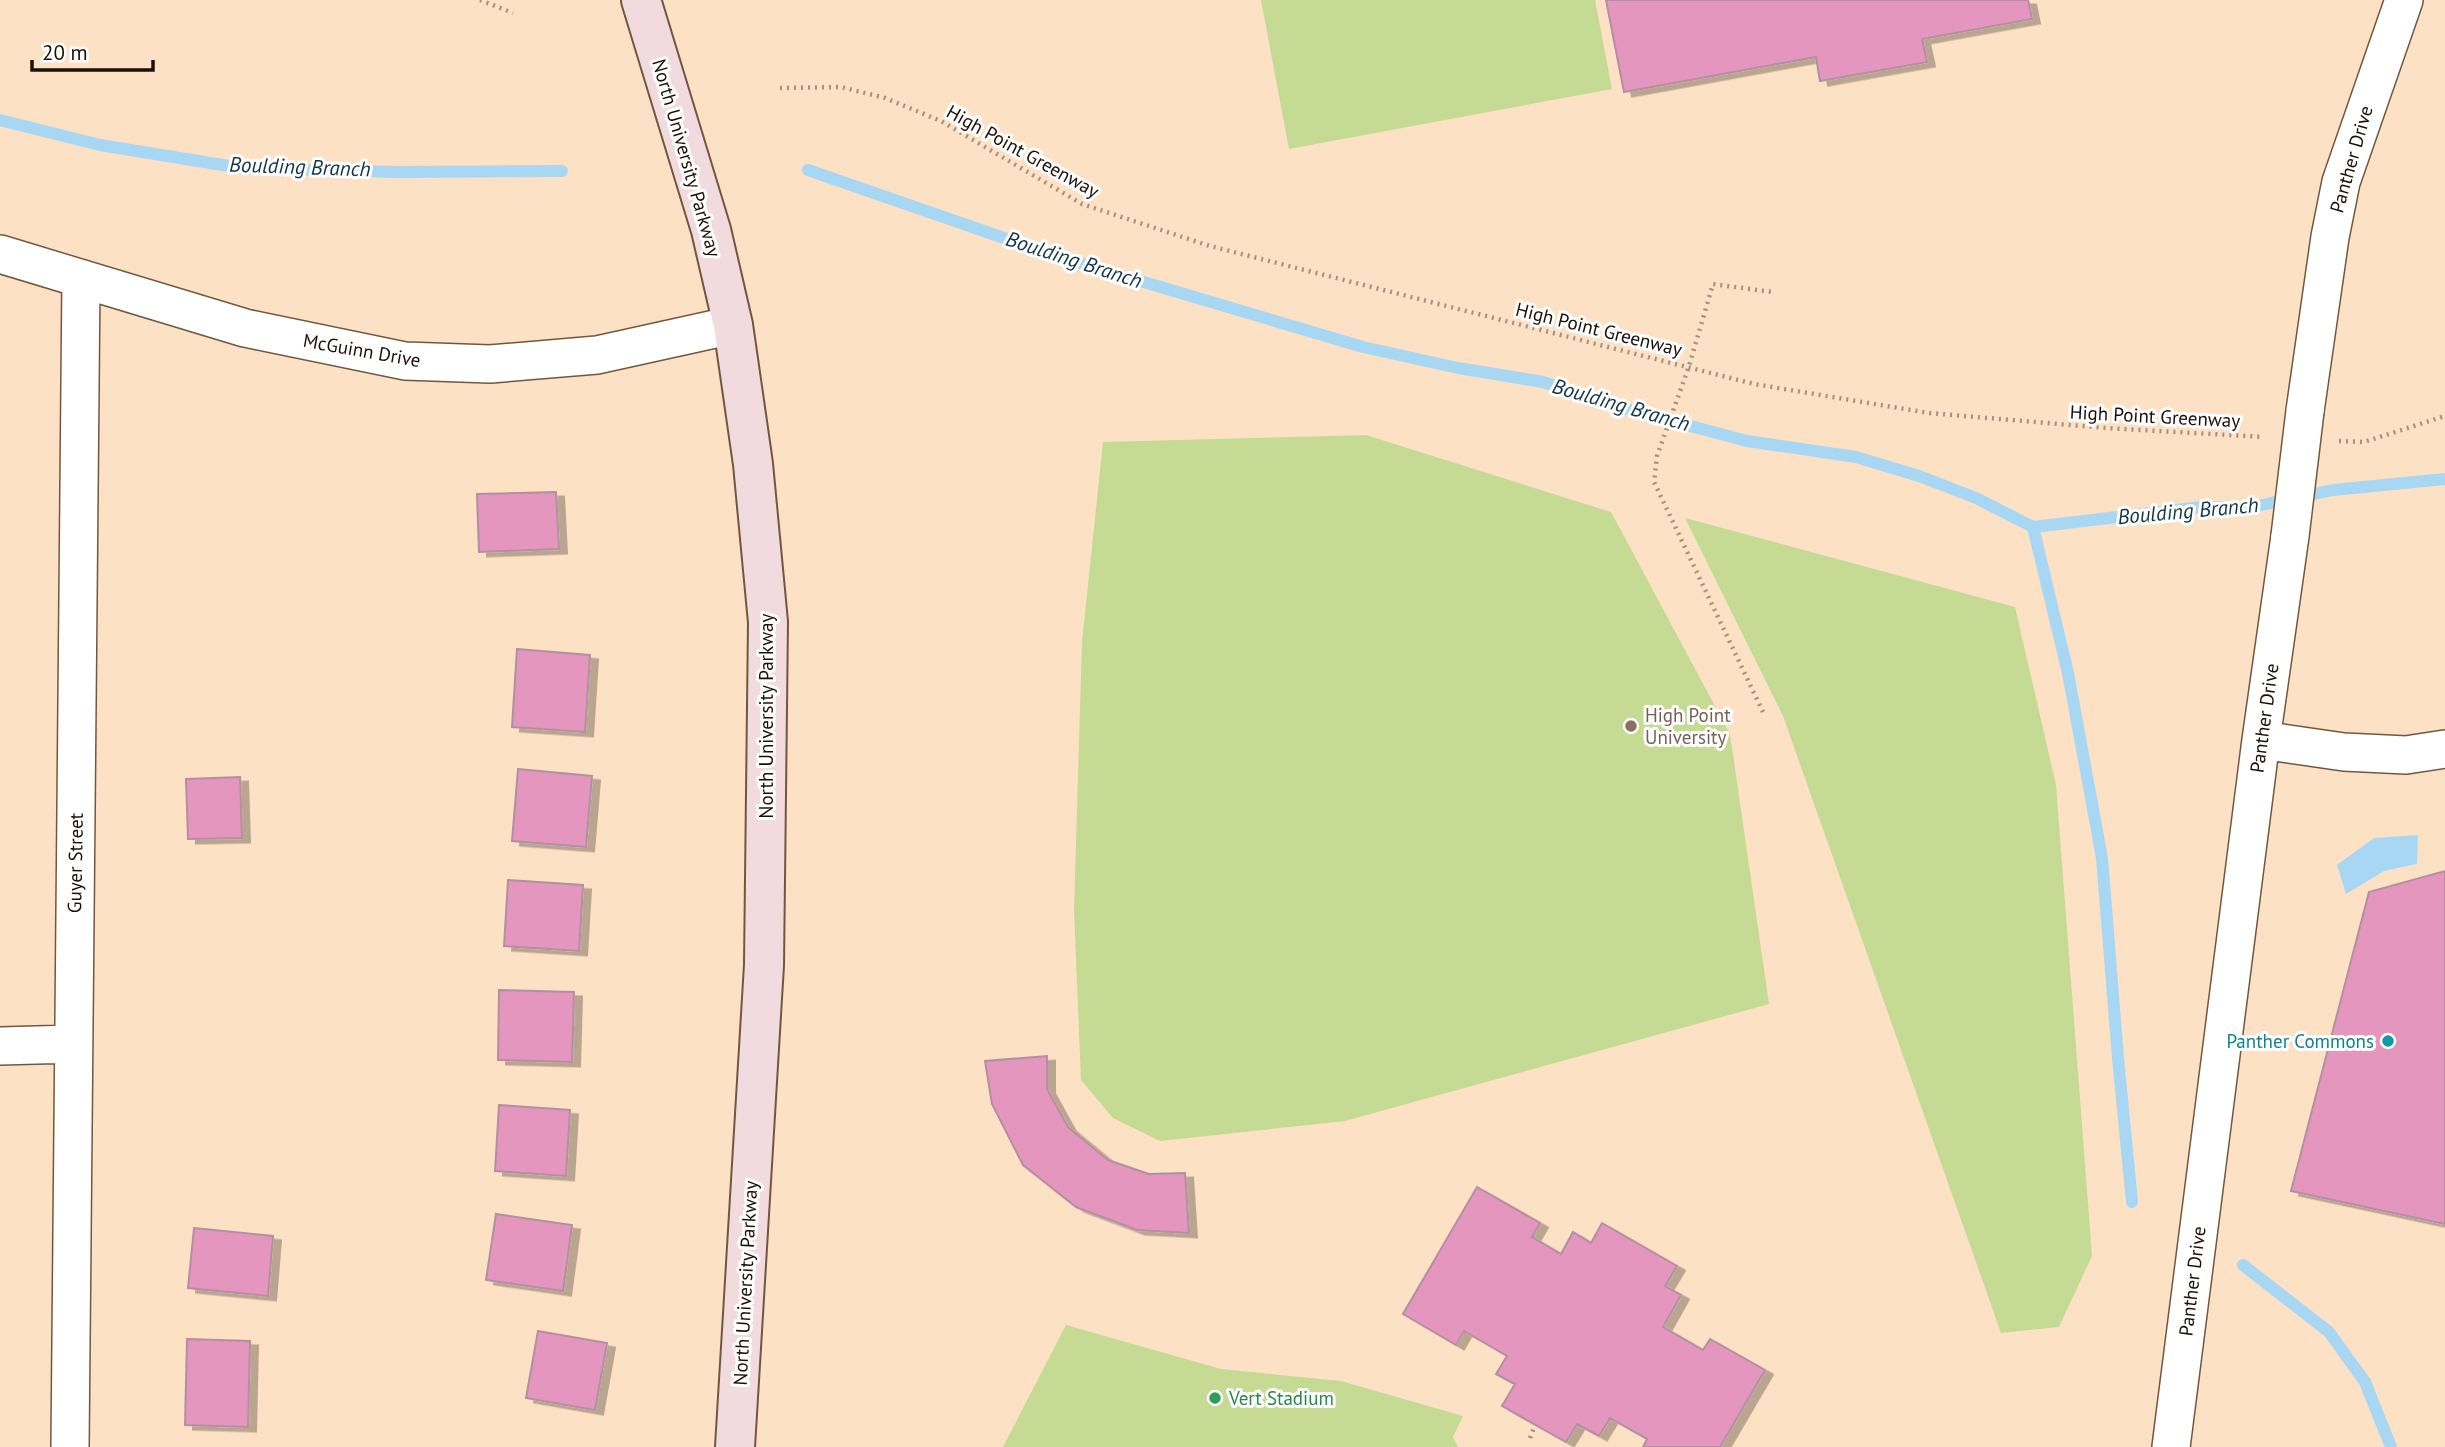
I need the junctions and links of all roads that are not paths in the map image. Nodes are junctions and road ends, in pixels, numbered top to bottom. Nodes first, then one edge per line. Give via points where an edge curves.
1 (641, 0) edge
2 (2404, 0) edge
3 (0, 254) edge
4 (81, 279) junction
5 (733, 325) junction
6 (2261, 740) junction
7 (2445, 750) edge
8 (73, 1044) junction
9 (0, 1046) edge
10 (70, 1447) edge
11 (735, 1447) edge
12 (2171, 1447) edge

1 - 5 main road, North University Parkway via 711,230
2 - 6 street, Panther Drive, bridge via 2342,182 2330,237
3 - 4 street, McGuinn Drive
4 - 5 street, McGuinn Drive via 245,328 405,361 490,364 597,355
4 - 8 street, Guyer Street
5 - 11 main road, North University Parkway via 768,622 764,965
6 - 7 street via 2344,752 2406,755
6 - 12 street, Panther Drive
8 - 9 street
8 - 10 street, Guyer Street

